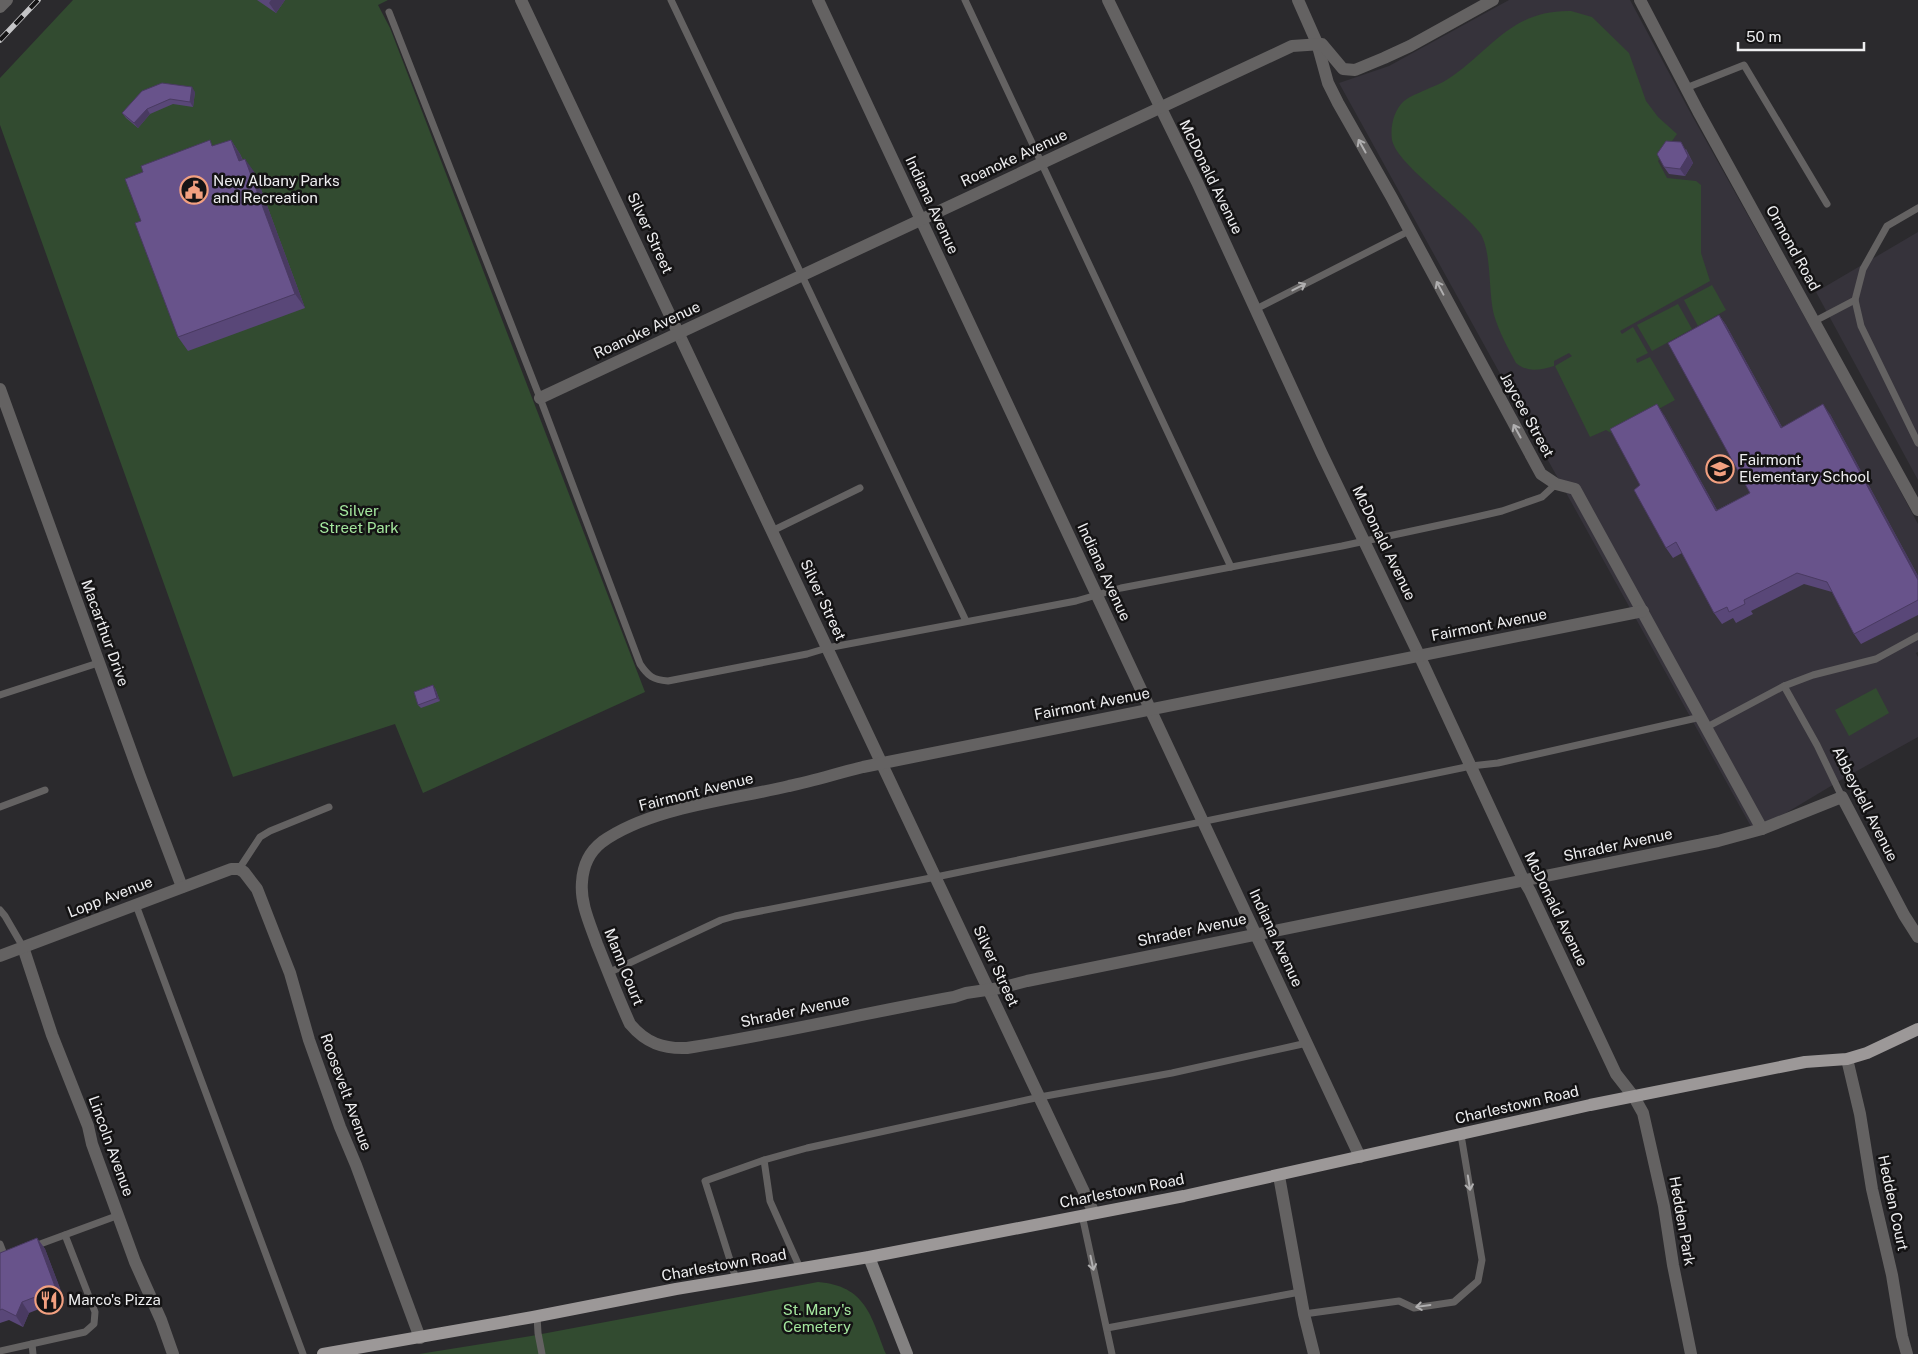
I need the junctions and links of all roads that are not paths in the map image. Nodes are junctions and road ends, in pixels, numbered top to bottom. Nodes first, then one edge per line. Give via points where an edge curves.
1 (7, 0) edge
2 (521, 0) edge
3 (670, 0) edge
4 (818, 0) edge
5 (965, 0) edge
6 (1108, 0) edge
7 (1298, 0) edge
8 (1493, 0) edge
9 (1640, 0) edge
10 (0, 7) edge
11 (389, 12) dead end
12 (1317, 44) junction
13 (1686, 88) junction
14 (1160, 108) junction
15 (1042, 163) junction
16 (1827, 204) dead end
17 (1918, 208) edge
18 (921, 220) junction
19 (1409, 231) junction
20 (802, 276) junction
21 (1855, 300) junction
22 (1256, 309) junction
23 (1815, 321) junction
24 (679, 334) junction
25 (0, 389) edge
26 (540, 398) junction
27 (1918, 443) edge
28 (1556, 484) junction
29 (860, 488) dead end
30 (1918, 510) edge
31 (772, 531) junction
32 (1365, 541) junction
33 (1231, 567) junction
34 (1097, 594) junction
35 (1643, 611) junction
36 (966, 621) junction
37 (1918, 636) edge
38 (827, 648) junction
39 (1420, 656) junction
40 (98, 662) junction
41 (1784, 686) junction
42 (0, 695) edge
43 (1151, 710) junction
44 (1704, 722) junction
45 (883, 763) junction
46 (1471, 766) junction
47 (44, 790) dead end
48 (1842, 797) junction
49 (0, 807) edge
50 (329, 807) dead end
51 (1203, 821) junction
52 (1762, 829) junction
53 (235, 869) junction
54 (936, 877) junction
55 (1524, 880) junction
56 (581, 884) joint
57 (182, 887) junction
58 (136, 905) junction
59 (0, 910) edge
60 (1256, 934) junction
61 (1918, 937) edge
62 (23, 948) junction
63 (0, 956) edge
64 (608, 973) junction
65 (989, 989) junction
66 (1918, 1029) edge
67 (1307, 1043) junction
68 (660, 1047) joint
69 (1847, 1059) junction
70 (1040, 1097) junction
71 (1634, 1097) junction
72 (1461, 1135) junction
73 (1360, 1157) junction
74 (764, 1160) junction
75 (1280, 1176) junction
76 (1088, 1214) junction
77 (119, 1215) junction
78 (65, 1234) junction
79 (0, 1244) edge
80 (22, 1251) edge
81 (13, 1254) edge
82 (869, 1257) junction
83 (800, 1268) junction
84 (736, 1279) junction
85 (1300, 1292) junction
86 (1304, 1314) junction
87 (537, 1316) junction
88 (1107, 1328) junction
89 (420, 1338) junction
90 (32, 1344) junction
91 (0, 1351) edge
92 (33, 1354) edge
93 (173, 1354) edge
94 (303, 1354) edge
95 (323, 1354) edge
96 (542, 1354) edge
97 (906, 1354) edge
98 (1112, 1354) edge
99 (1314, 1354) edge
100 (1691, 1354) edge
101 (1907, 1354) edge

1 - 10 street
2 - 24 street, Silver Street
3 - 20 lane
4 - 18 street, Indiana Avenue
5 - 15 lane
6 - 14 street, McDonald Avenue
7 - 12 street, Jaycee Street
8 - 12 street via 1410,46 1355,70 1342,69 1322,44
9 - 13 street, Ormond Road
11 - 26 lane
12 - 14 street, Roanoke Avenue via 1292,46
19 -> 12 street, Jaycee Street via 1332,90
13 - 16 lane via 1744,65
13 - 23 street, Ormond Road
14 - 15 street, Roanoke Avenue
14 - 22 street, McDonald Avenue
15 - 18 street, Roanoke Avenue
15 - 33 lane
17 - 21 lane via 1887,226 1863,269
18 - 20 street, Roanoke Avenue
18 - 34 street, Indiana Avenue
22 -> 19 lane
28 -> 19 street, Jaycee Street via 1541,474
20 - 24 street, Roanoke Avenue
20 - 36 lane
21 - 23 lane
21 - 27 lane via 1861,326
22 - 32 street, McDonald Avenue
23 - 30 street, Ormond Road
24 - 26 street, Roanoke Avenue
24 - 31 street, Silver Street
25 - 40 street, Macarthur Drive
26 - 38 lane via 640,664 648,676 668,681
28 - 32 lane via 1542,497 1502,511
28 - 35 street, Jaycee Street via 1575,489
29 - 31 lane
31 - 38 street, Silver Street
32 - 33 lane
32 - 39 street, McDonald Avenue
33 - 34 lane
34 - 36 lane via 1076,601
34 - 43 street, Indiana Avenue
35 - 39 street, Fairmont Avenue
35 - 44 street, Jaycee Street
36 - 38 lane
37 - 41 lane via 1876,659
38 - 45 street, Silver Street
39 - 43 street, Fairmont Avenue
39 - 46 street, McDonald Avenue
40 - 42 lane
40 - 57 street, Macarthur Drive
41 - 44 lane
41 - 48 lane, Abbeydell Avenue
43 - 45 street, Fairmont Avenue
43 - 51 street, Indiana Avenue
44 - 46 lane
44 - 52 street, Jaycee Street
45 - 54 street, Silver Street
45 - 56 street, Fairmont Avenue via 694,806 637,824 602,842 592,851 586,861
46 - 51 lane
46 - 55 street, McDonald Avenue
47 - 49 lane
48 - 52 street, Shrader Avenue
48 - 61 street, Abbeydell Avenue
50 - 53 lane via 270,830 260,837
51 - 54 lane
51 - 60 street, Indiana Avenue
52 - 55 street, Shrader Avenue via 1718,841
53 - 57 street, Lopp Avenue
53 - 89 street, Roosevelt Avenue via 244,872 256,889 290,973 308,1040
54 - 64 lane via 721,920
54 - 65 street, Silver Street
55 - 60 street, Shrader Avenue
55 - 71 street, McDonald Avenue via 1616,1074
56 - 64 street, Mann Court via 586,912
57 - 58 street, Lopp Avenue
58 - 62 street, Lopp Avenue
58 - 94 lane
59 - 62 lane
60 - 65 street, Shrader Avenue
60 - 67 street, Indiana Avenue
62 - 63 street, Lopp Avenue
62 - 77 street, Lincoln Avenue
64 - 68 street, Mann Court via 630,1024 638,1034
65 - 68 street, Shrader Avenue via 726,1042 687,1048
65 - 70 street, Silver Street
66 - 69 main road, Charlestown Road
67 - 70 lane via 1172,1073
67 - 73 street, Indiana Avenue
69 - 71 main road, Charlestown Road via 1805,1062
69 - 101 street, Hedden Court
70 - 74 lane
70 - 76 street, Silver Street
71 - 72 main road, Charlestown Road
71 - 100 street, Hedden Park via 1643,1113 1664,1206
72 - 73 main road, Charlestown Road
72 -> 86 lane via 1482,1260 1478,1281 1454,1302 1414,1308 1399,1301
73 - 75 main road, Charlestown Road
74 - 83 lane via 770,1201
74 - 84 lane via 705,1180
75 - 76 main road, Charlestown Road
75 - 85 street
76 - 82 main road, Charlestown Road
76 -> 88 lane
77 - 78 lane
77 - 93 street, Lincoln Avenue
78 - 80 lane
78 - 90 lane via 96,1312 94,1324 86,1332
79 - 81 lane via 5,1257
82 - 83 main road, Charlestown Road
82 - 97 main road
83 - 84 main road, Charlestown Road
84 - 87 main road, Charlestown Road
85 - 86 street
85 - 88 lane
86 - 99 street
87 - 89 main road, Charlestown Road
87 - 96 lane
88 - 98 lane
89 - 95 main road, Charlestown Road
90 - 91 lane
90 - 92 lane

